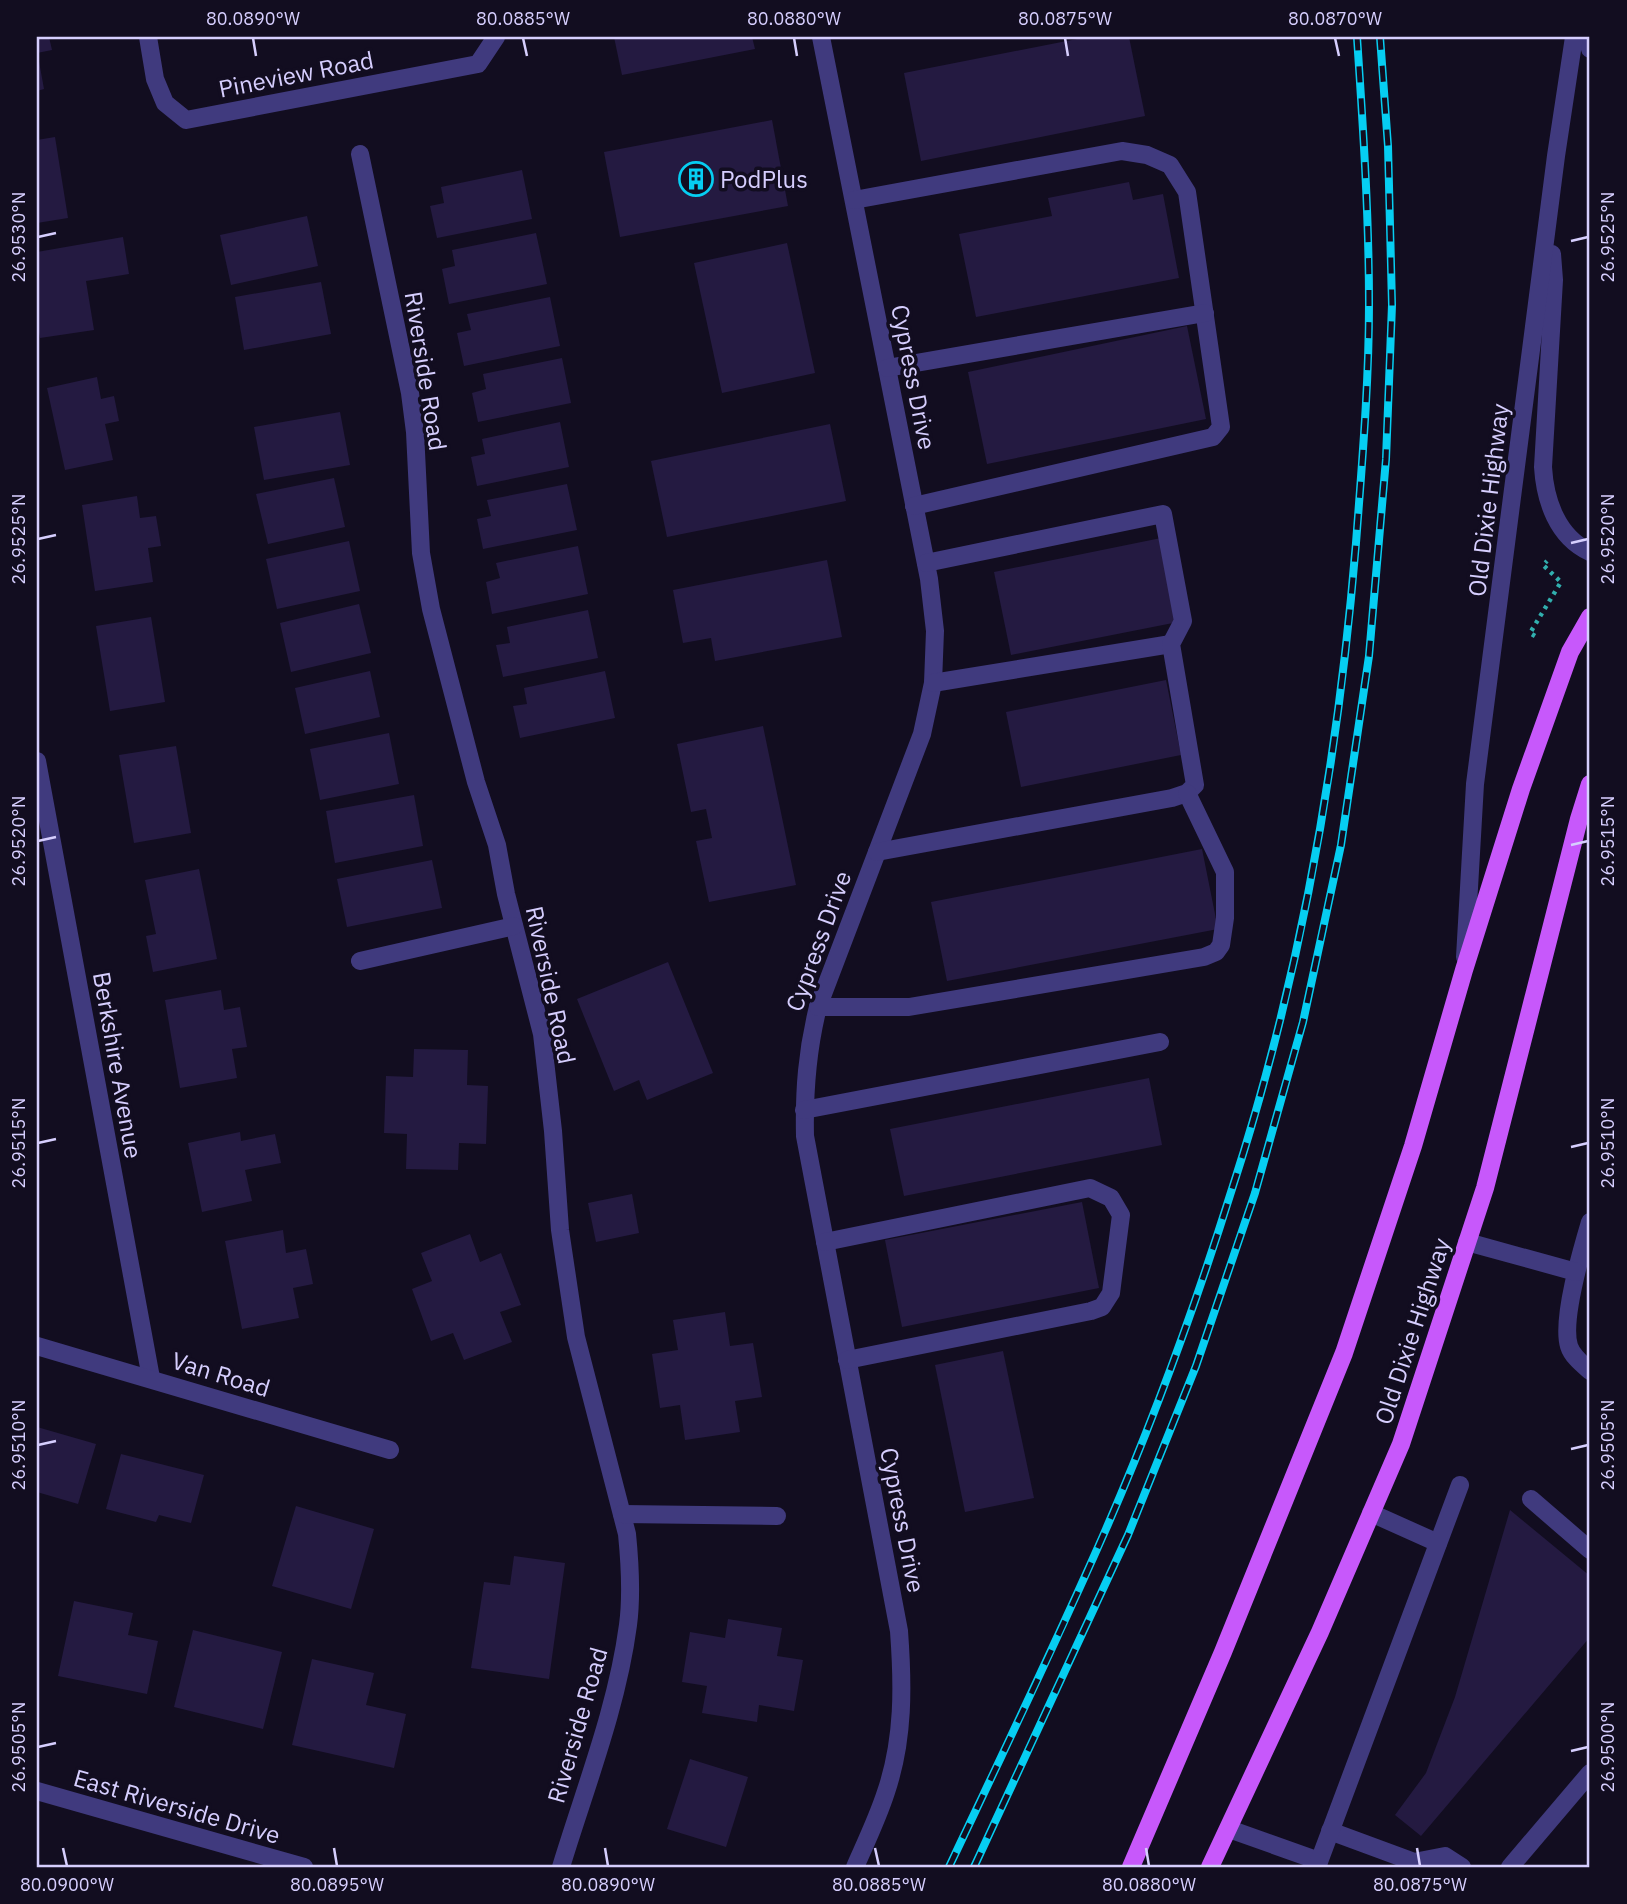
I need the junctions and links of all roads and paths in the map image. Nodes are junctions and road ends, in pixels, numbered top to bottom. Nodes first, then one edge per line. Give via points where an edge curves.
1 (148, 37) edge
2 (496, 37) edge
3 (821, 37) edge
4 (1574, 37) edge
5 (1588, 37) edge
6 (1590, 49) edge
7 (360, 154) dead end
8 (854, 200) junction
9 (1549, 216) junction
10 (1205, 313) junction
11 (887, 368) junction
12 (914, 506) junction
13 (1590, 552) edge
14 (1547, 561) dead end
15 (926, 563) junction
16 (1590, 617) edge
17 (1535, 636) dead end
18 (1171, 644) junction
19 (933, 683) junction
20 (37, 761) edge
21 (1590, 784) edge
22 (1187, 793) junction
23 (877, 852) junction
24 (514, 926) junction
25 (360, 961) dead end
26 (1464, 970) junction
27 (818, 1007) junction
28 (1160, 1042) dead end
29 (804, 1110) junction
30 (1590, 1222) edge
31 (825, 1242) junction
32 (1467, 1242) junction
33 (1576, 1272) junction
34 (37, 1346) edge
35 (848, 1360) junction
36 (1590, 1371) edge
37 (151, 1378) junction
38 (390, 1450) dead end
39 (1460, 1485) dead end
40 (1531, 1499) dead end
41 (1371, 1513) junction
42 (622, 1514) junction
43 (777, 1516) dead end
44 (1438, 1543) junction
45 (1590, 1550) edge
46 (1590, 1773) edge
47 (37, 1791) edge
48 (1229, 1829) junction
49 (1331, 1832) junction
50 (280, 1864) edge
51 (1318, 1864) edge
52 (304, 1867) edge
53 (561, 1867) edge
54 (855, 1867) edge
55 (1131, 1867) edge
56 (1210, 1867) edge
57 (1462, 1867) edge
58 (1510, 1867) edge

1 - 2 street, Pineview Road via 155,79 165,103 186,120 478,64
3 - 8 street, Cypress Drive
4 - 9 street, Old Dixie Highway
5 - 6 street
7 - 24 street, Riverside Road via 410,393 421,553 431,609 497,845
8 - 10 street via 1122,151 1147,155 1170,165 1187,192
8 - 11 street, Cypress Drive
9 - 13 street via 1554,280 1544,492 1562,528
9 - 26 street, Old Dixie Highway via 1475,784
10 - 11 street
10 - 12 street via 1221,427 1213,437
11 - 12 street, Cypress Drive
12 - 15 street, Cypress Drive
14 - 17 path via 1543,565 1561,582 1530,634
15 - 18 street via 1163,514 1183,621
15 - 19 street, Cypress Drive via 935,631
16 - 26 main road, Old Dixie Highway via 1570,652 1521,789
18 - 19 street
18 - 22 street via 1195,785
19 - 23 street, Cypress Drive via 922,734
20 - 37 street, Berkshire Avenue
21 - 32 main road, Old Dixie Highway
22 - 23 street
22 - 27 street via 1225,872 1225,918 1216,952 909,1007
23 - 27 street, Cypress Drive
24 - 25 street
24 - 42 street, Riverside Road via 542,1034 560,1230 576,1337
26 - 55 main road, Old Dixie Highway via 1413,1146 1344,1353
27 - 29 street, Cypress Drive via 804,1083
28 - 29 street
29 - 31 street, Cypress Drive
30 - 33 street
31 - 35 street, Cypress Drive
31 - 35 street via 1090,1188 1111,1198 1121,1215 1111,1293 1102,1307
32 - 33 street
32 - 41 main road, Old Dixie Highway via 1401,1444
33 - 36 street via 1567,1335 1570,1349
34 - 37 street, Van Road
35 - 54 street, Cypress Drive via 899,1631 903,1685 899,1739 886,1791
37 - 38 street, Van Road
39 - 44 street
40 - 45 street
41 - 44 street
41 - 48 main road, Old Dixie Highway
42 - 43 street
42 - 53 street, Riverside Road via 629,1587 619,1681
44 - 49 street
46 - 58 street
47 - 50 street, East Riverside Drive
48 - 51 street
48 - 56 main road, Old Dixie Highway
49 - 51 street
49 - 57 street via 1414,1862 1445,1856
50 - 52 street, East Riverside Drive

